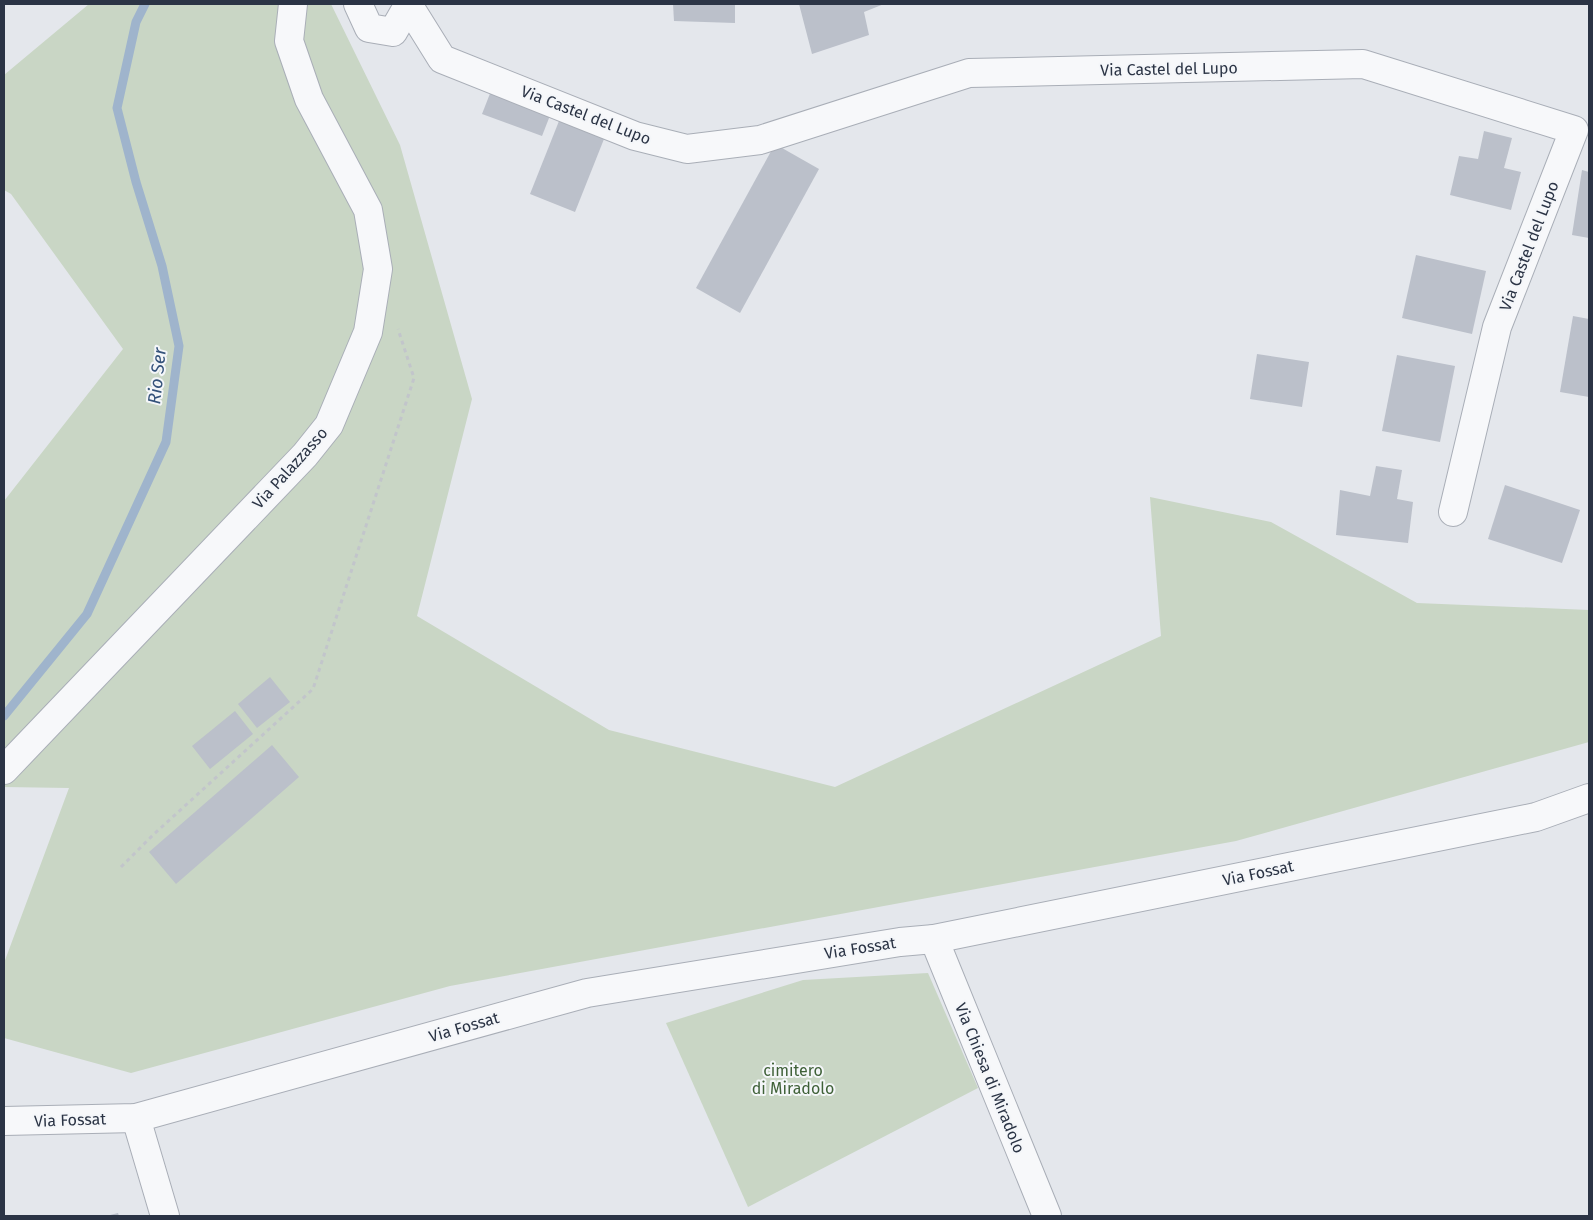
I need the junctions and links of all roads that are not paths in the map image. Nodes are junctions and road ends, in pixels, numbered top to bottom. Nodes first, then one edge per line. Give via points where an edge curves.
1 (293, 4) edge
2 (358, 4) edge
3 (409, 5) edge
4 (1453, 512) dead end
5 (4, 770) edge
6 (1589, 798) edge
7 (934, 939) junction
8 (136, 1118) junction
9 (4, 1122) edge
10 (165, 1216) edge
11 (1047, 1216) edge

1 - 5 street, Via Palazzasso via 290,41 309,99 368,210 378,269 368,332 329,425 305,455
2 - 3 street, Via Castel del Lupo via 369,28 393,32
3 - 4 street, Via Castel del Lupo via 442,59 635,136 687,149 760,140 969,73 1363,64 1574,130 1497,327
6 - 7 street, Via Fossat via 1536,817
7 - 8 street, Via Fossat via 587,992
7 - 11 street, Via Chiesa di Miradolo
8 - 9 street, Via Fossat
8 - 10 street

